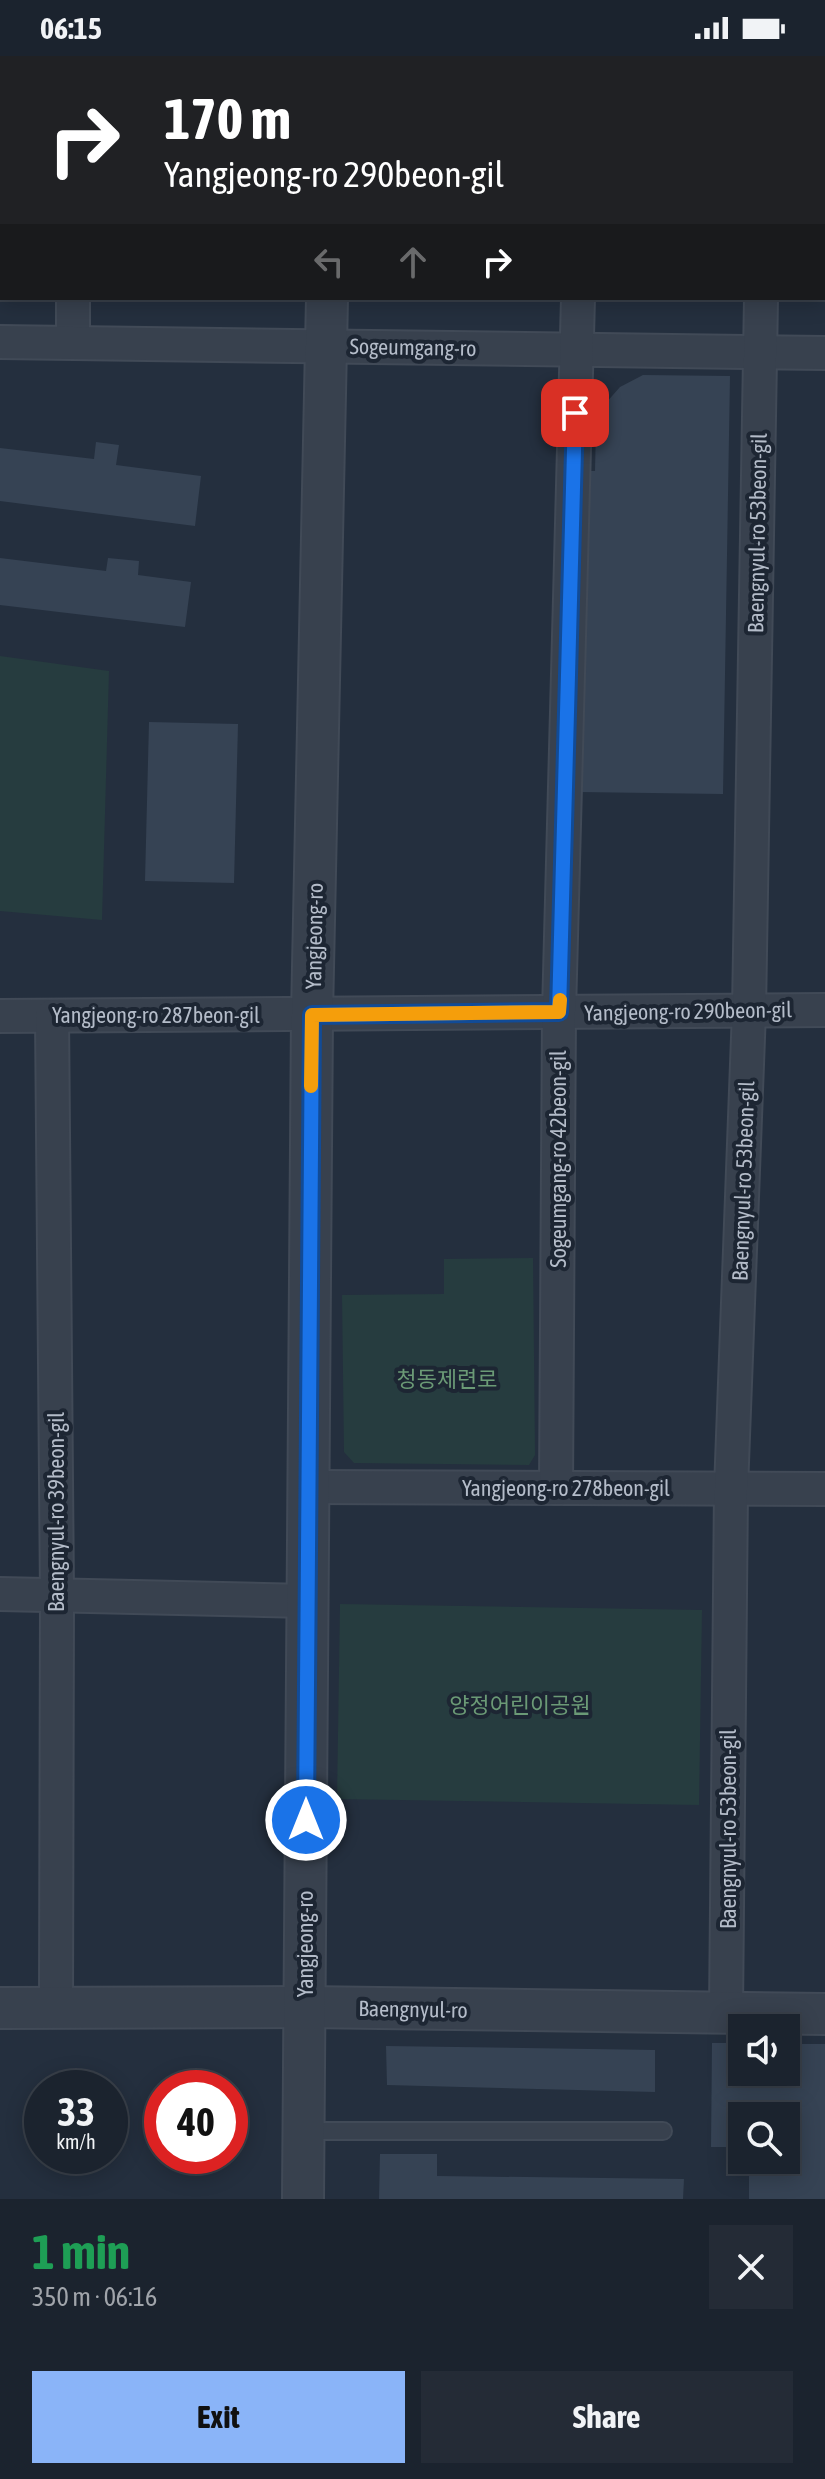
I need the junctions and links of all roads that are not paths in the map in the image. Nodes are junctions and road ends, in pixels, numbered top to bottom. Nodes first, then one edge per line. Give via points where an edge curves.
1 (73, 300) edge
2 (327, 300) edge
3 (578, 300) edge
4 (761, 300) edge
5 (0, 342) edge
6 (73, 342) junction
7 (325, 345) junction
8 (577, 350) junction
9 (759, 350) junction
10 (825, 353) edge
11 (825, 1010) edge
12 (749, 1011) junction
13 (559, 1012) junction
14 (312, 1015) junction
15 (0, 1016) edge
16 (52, 1016) junction
17 (307, 1487) junction
18 (556, 1488) junction
19 (731, 1489) junction
20 (825, 1489) edge
21 (0, 1594) edge
22 (57, 1595) junction
23 (306, 1601) junction
24 (305, 2007) junction
25 (0, 2008) edge
26 (56, 2008) junction
27 (726, 2012) junction
28 (825, 2014) edge
29 (303, 2131) junction
30 (663, 2131) dead end
31 (303, 2199) edge

1 - 6 street
2 - 7 street, Yangjeong-ro
3 - 8 street, Sogeumgang-ro 42beon-gil
4 - 9 street, Baengnyul-ro 53beon-gil
5 - 6 street, Sogeumgang-ro
6 - 7 street, Sogeumgang-ro
7 - 8 street, Sogeumgang-ro
7 - 14 street, Yangjeong-ro
8 - 9 street, Sogeumgang-ro
8 - 13 street, Sogeumgang-ro 42beon-gil
9 - 10 street, Sogeumgang-ro
9 - 12 street, Baengnyul-ro 53beon-gil
11 - 12 street, Yangjeong-ro 290beon-gil
12 - 13 street, Yangjeong-ro 290beon-gil
12 - 19 street, Baengnyul-ro 53beon-gil
13 - 14 street, Yangjeong-ro 290beon-gil
13 - 18 street, Sogeumgang-ro 42beon-gil
14 - 16 street, Yangjeong-ro 287beon-gil
14 - 17 street, Yangjeong-ro
15 - 16 street, Yangjeong-ro 287beon-gil
16 - 22 street, Baengnyul-ro 39beon-gil
17 - 18 street, Yangjeong-ro 278beon-gil
17 - 23 street, Yangjeong-ro
18 - 19 street, Yangjeong-ro 278beon-gil
19 - 20 street, Yangjeong-ro 278beon-gil
19 - 27 street, Baengnyul-ro 53beon-gil
21 - 22 street
22 - 23 street
22 - 26 street, Baengnyul-ro 39beon-gil
23 - 24 street, Yangjeong-ro
24 - 26 street, Baengnyul-ro
24 - 27 street, Baengnyul-ro
24 - 29 street, Yangjeong-ro
25 - 26 street, Baengnyul-ro
27 - 28 street, Baengnyul-ro
29 - 30 lane
29 - 31 street, Yangjeong-ro

